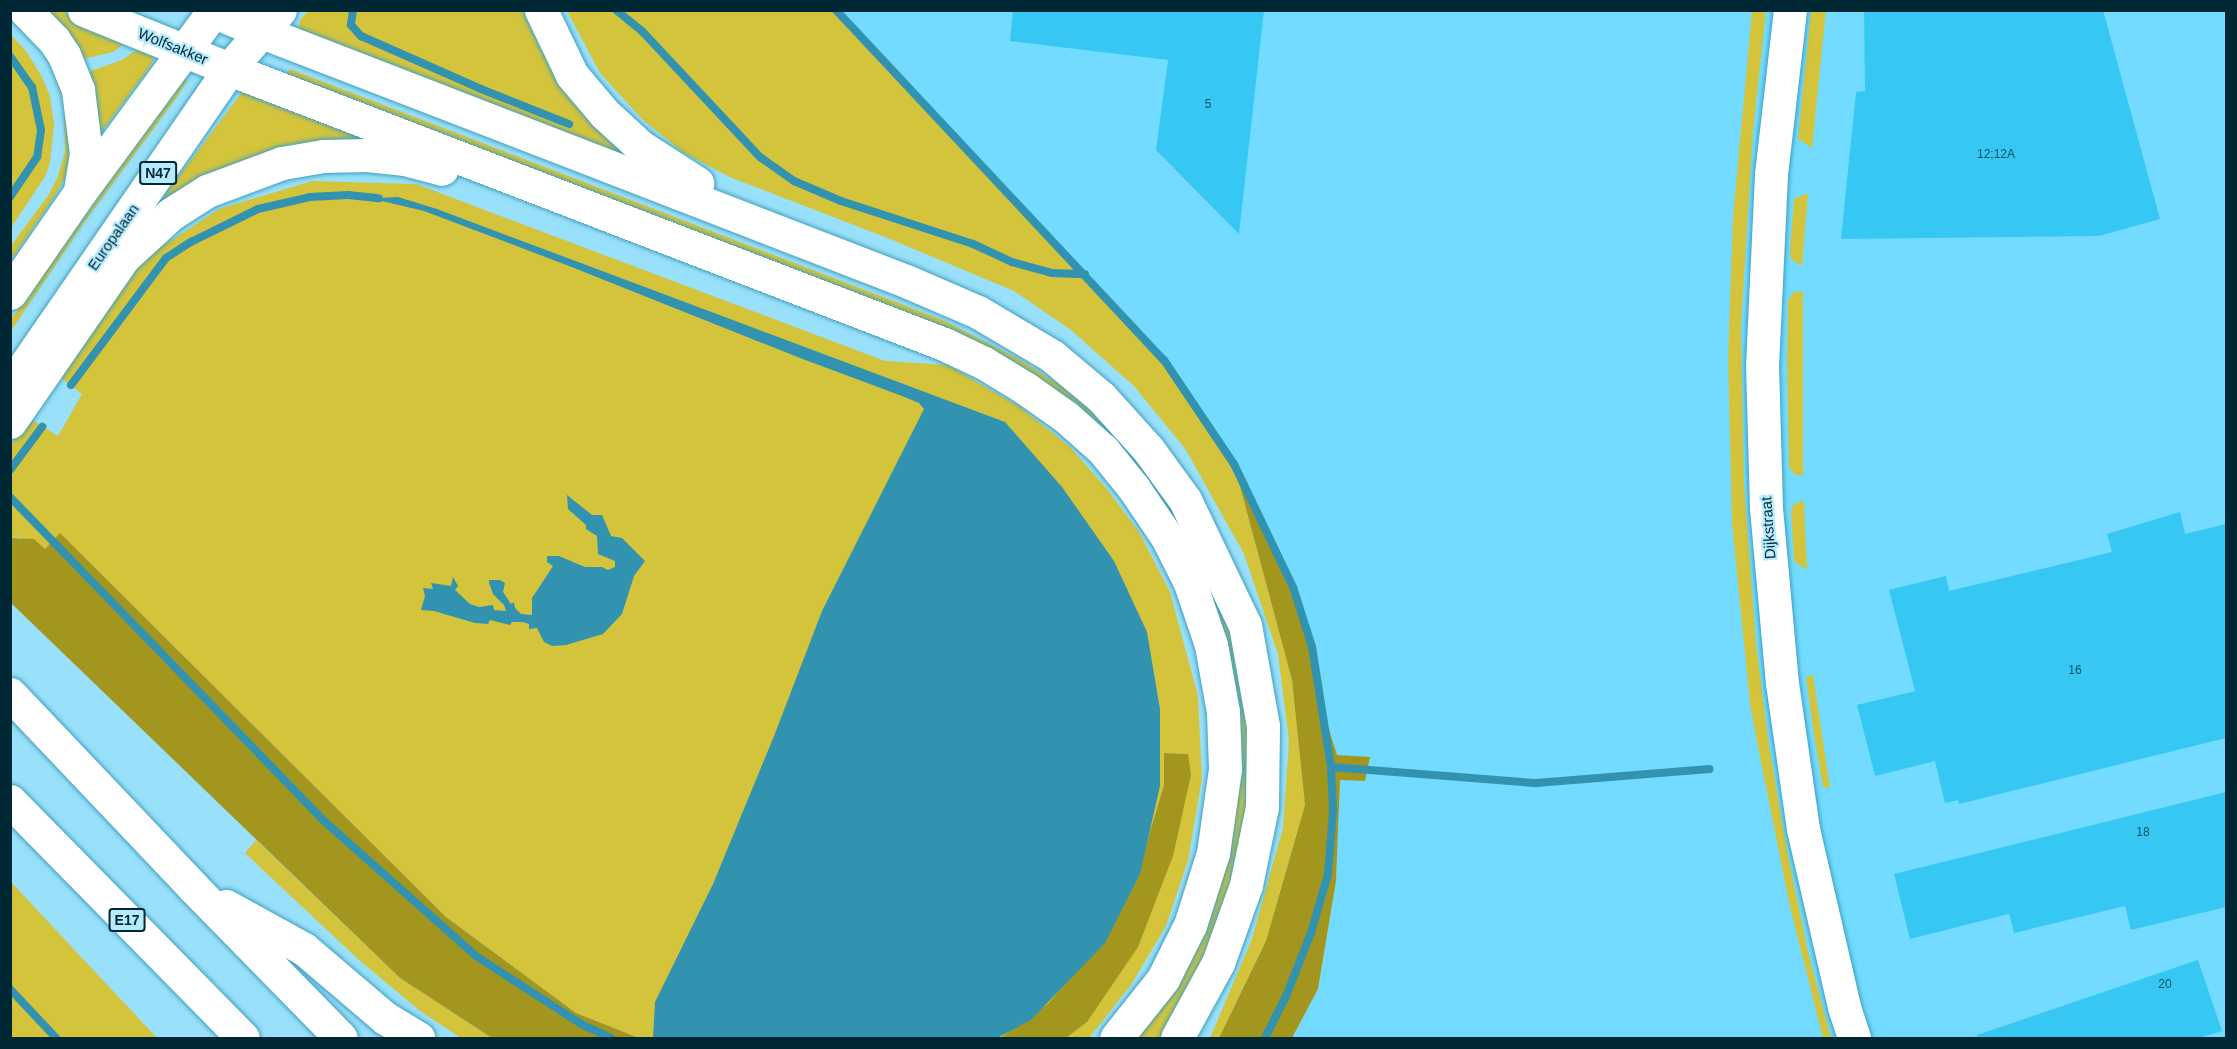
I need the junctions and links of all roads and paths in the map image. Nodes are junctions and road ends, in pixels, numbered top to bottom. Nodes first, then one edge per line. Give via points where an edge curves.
1 (25, 10) edge
2 (84, 10) edge
3 (541, 10) edge
4 (1790, 10) edge
5 (213, 11) edge
6 (271, 21) edge
7 (183, 50) junction
8 (229, 69) junction
9 (80, 192) junction
10 (10, 292) edge
11 (944, 344) junction
12 (1052, 356) junction
13 (10, 387) edge
14 (10, 422) edge
15 (10, 694) edge
16 (10, 801) edge
17 (193, 887) junction
18 (243, 1038) edge
19 (341, 1038) edge
20 (418, 1038) edge
21 (1116, 1038) edge
22 (1177, 1038) edge
23 (1854, 1038) edge

1 - 9 main road via 59,48 78,90 86,153
2 - 7 main road, Wolfsakker
3 - 12 main road via 572,75 604,113 641,147 684,177 957,286 1035,330
4 - 23 main road, Dijkstraat via 1771,176 1762,352 1766,508 1782,683 1803,829
5 - 6 main road
5 - 7 main road
6 - 8 main road, Europalaan / N47
6 - 12 main road via 906,280 978,312
7 - 8 main road, Wolfsakker
7 - 9 main road
8 - 11 main road, Wolfsakker
8 - 13 main road, Europalaan / N47
9 - 10 main road
11 - 14 main road via 882,337 442,169 395,158 323,156 282,163 207,190 153,229 104,282
11 - 21 main road via 1025,388 1103,450 1167,537 1190,583 1211,645 1223,712 1225,769 1213,853 1191,926 1163,979
12 - 22 main road via 1101,397 1148,449 1185,500 1245,625 1263,726 1262,807 1246,885 1218,963
15 - 17 main road
16 - 18 main road, E17
17 - 19 main road
17 - 20 main road via 304,949 385,1017

